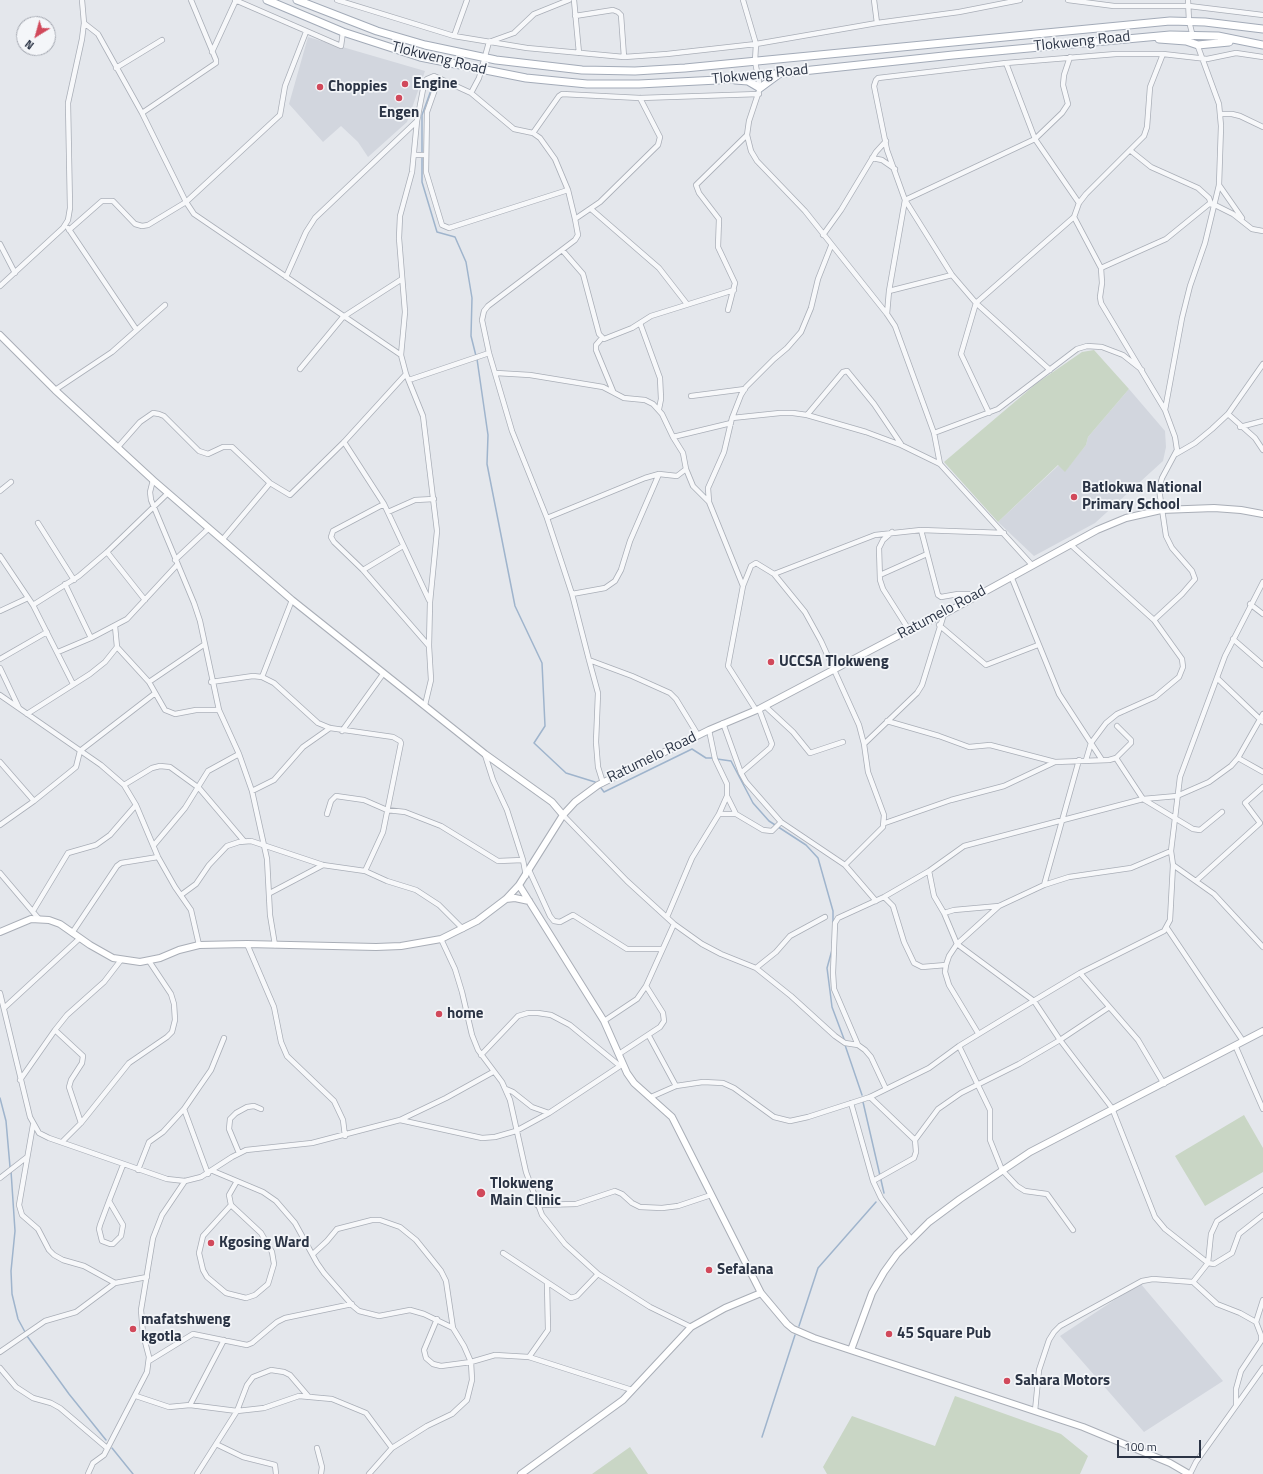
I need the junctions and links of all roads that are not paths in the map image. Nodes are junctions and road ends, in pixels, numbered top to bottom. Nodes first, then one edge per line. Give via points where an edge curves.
1 (82, 0) edge
2 (191, 0) edge
3 (236, 0) edge
4 (268, 0) edge
5 (298, 0) edge
6 (337, 0) edge
7 (467, 0) edge
8 (569, 0) edge
9 (574, 0) edge
10 (743, 0) edge
11 (874, 0) edge
12 (1020, 0) edge
13 (1068, 0) edge
14 (1188, 0) edge
15 (1189, 6) junction
16 (1263, 15) edge
17 (575, 16) junction
18 (1189, 21) junction
19 (84, 23) junction
20 (877, 23) junction
21 (1263, 29) edge
22 (306, 32) junction
23 (343, 32) junction
24 (1191, 34) junction
25 (454, 36) junction
26 (1137, 37) junction
27 (162, 40) dead end
28 (1239, 41) junction
29 (489, 42) junction
30 (756, 44) junction
31 (1198, 45) junction
32 (1263, 45) edge
33 (212, 52) junction
34 (579, 53) junction
35 (1163, 54) junction
36 (624, 57) junction
37 (1070, 57) junction
38 (1263, 57) edge
39 (483, 58) junction
40 (1201, 58) junction
41 (755, 62) junction
42 (1006, 63) junction
43 (116, 68) junction
44 (480, 70) junction
45 (783, 72) junction
46 (757, 75) junction
47 (439, 78) junction
48 (718, 80) junction
49 (759, 91) junction
50 (471, 93) junction
51 (640, 98) junction
52 (142, 113) junction
53 (1221, 114) junction
54 (417, 121) junction
55 (1263, 127) edge
56 (533, 133) junction
57 (747, 135) junction
58 (886, 140) junction
59 (1035, 140) junction
60 (1131, 150) junction
61 (414, 155) junction
62 (426, 155) junction
63 (872, 158) junction
64 (895, 169) junction
65 (1219, 185) junction
66 (568, 190) junction
67 (905, 200) junction
68 (186, 202) junction
69 (1079, 204) junction
70 (1213, 204) junction
71 (591, 209) junction
72 (1074, 217) junction
73 (575, 219) junction
74 (1244, 222) junction
75 (66, 224) junction
76 (69, 230) junction
77 (1263, 231) edge
78 (823, 235) junction
79 (0, 244) edge
80 (831, 246) junction
81 (563, 251) junction
82 (1101, 268) junction
83 (15, 272) junction
84 (952, 275) junction
85 (286, 277) junction
86 (402, 279) junction
87 (0, 286) edge
88 (734, 290) junction
89 (889, 291) junction
90 (976, 303) junction
91 (165, 304) dead end
92 (687, 304) junction
93 (728, 310) dead end
94 (887, 314) junction
95 (343, 317) junction
96 (640, 323) junction
97 (136, 329) junction
98 (0, 335) edge
99 (602, 338) junction
100 (489, 353) junction
101 (401, 355) junction
102 (1263, 364) edge
103 (300, 369) dead end
104 (1050, 370) junction
105 (1142, 370) junction
106 (496, 373) junction
107 (406, 374) junction
108 (409, 380) junction
109 (745, 389) junction
110 (55, 390) junction
111 (613, 391) junction
112 (691, 396) dead end
113 (659, 409) junction
114 (1166, 410) junction
115 (988, 413) junction
116 (1228, 414) junction
117 (807, 415) junction
118 (732, 421) junction
119 (1263, 421) edge
120 (1240, 427) junction
121 (934, 433) junction
122 (673, 437) junction
123 (344, 442) junction
124 (901, 445) junction
125 (118, 446) junction
126 (1263, 450) edge
127 (1176, 454) junction
128 (940, 464) junction
129 (686, 469) junction
130 (659, 474) junction
131 (154, 480) junction
132 (11, 482) dead end
133 (270, 483) junction
134 (0, 491) edge
135 (168, 492) junction
136 (434, 499) junction
137 (709, 502) junction
138 (384, 504) junction
139 (154, 508) junction
140 (1161, 510) junction
141 (388, 512) junction
142 (1263, 514) edge
143 (547, 518) junction
144 (38, 523) dead end
145 (209, 528) junction
146 (921, 530) junction
147 (892, 532) junction
148 (1004, 532) junction
149 (223, 539) junction
150 (1070, 544) junction
151 (403, 546) junction
152 (107, 552) junction
153 (927, 554) junction
154 (0, 556) edge
155 (175, 560) junction
156 (178, 565) junction
157 (1032, 565) junction
158 (363, 570) junction
159 (774, 574) junction
160 (880, 575) junction
161 (1011, 576) junction
162 (74, 580) junction
163 (1263, 582) edge
164 (65, 584) junction
165 (743, 586) junction
166 (572, 594) junction
167 (977, 594) junction
168 (28, 598) junction
169 (145, 600) junction
170 (292, 600) junction
171 (430, 602) junction
172 (1250, 604) junction
173 (33, 605) junction
174 (0, 611) edge
175 (944, 614) junction
176 (1263, 614) edge
177 (1154, 620) junction
178 (940, 625) junction
179 (115, 626) junction
180 (909, 630) junction
181 (47, 632) junction
182 (91, 638) junction
183 (1233, 639) junction
184 (205, 644) junction
185 (1038, 645) junction
186 (429, 646) junction
187 (117, 647) junction
188 (58, 652) junction
189 (0, 659) edge
190 (589, 660) junction
191 (1263, 665) edge
192 (0, 668) edge
193 (834, 671) junction
194 (383, 674) junction
195 (262, 677) junction
196 (1217, 678) junction
197 (148, 682) junction
198 (211, 682) junction
199 (73, 684) junction
200 (154, 694) junction
201 (0, 695) edge
202 (425, 705) junction
203 (760, 709) junction
204 (20, 710) junction
205 (218, 710) junction
206 (27, 714) junction
207 (1263, 714) edge
208 (887, 721) junction
209 (1261, 721) edge
210 (723, 723) junction
211 (1117, 726) dead end
212 (330, 728) junction
213 (709, 730) junction
214 (342, 731) junction
215 (698, 735) junction
216 (843, 742) dead end
217 (1092, 743) junction
218 (864, 744) junction
219 (80, 750) junction
220 (239, 754) junction
221 (485, 754) junction
222 (1116, 758) junction
223 (1238, 758) junction
224 (1080, 760) junction
225 (1086, 760) junction
226 (1102, 760) junction
227 (0, 762) edge
228 (1055, 762) junction
229 (1263, 772) edge
230 (741, 773) junction
231 (603, 782) junction
232 (124, 785) junction
233 (1263, 787) edge
234 (199, 788) junction
235 (252, 791) junction
236 (727, 796) junction
237 (1177, 796) junction
238 (1143, 799) junction
239 (34, 801) junction
240 (136, 805) junction
241 (388, 810) junction
242 (1222, 812) dead end
243 (327, 814) dead end
244 (719, 814) junction
245 (736, 814) junction
246 (564, 815) junction
247 (1174, 819) junction
248 (1061, 821) junction
249 (781, 822) junction
250 (885, 823) junction
251 (0, 825) edge
252 (244, 841) junction
253 (154, 845) junction
254 (263, 845) junction
255 (1171, 851) junction
256 (158, 856) junction
257 (523, 860) junction
258 (323, 865) junction
259 (845, 865) junction
260 (1173, 865) junction
261 (365, 871) junction
262 (929, 871) junction
263 (0, 873) edge
264 (527, 873) junction
265 (1196, 881) junction
266 (519, 885) junction
267 (1044, 885) junction
268 (270, 893) junction
269 (181, 895) junction
270 (884, 897) junction
271 (506, 899) junction
272 (529, 901) junction
273 (876, 901) junction
274 (999, 906) junction
275 (32, 911) junction
276 (944, 913) junction
277 (667, 917) junction
278 (825, 917) dead end
279 (39, 919) junction
280 (674, 924) junction
281 (1167, 928) junction
282 (463, 929) junction
283 (0, 932) edge
284 (72, 933) junction
285 (80, 938) junction
286 (441, 939) junction
287 (247, 944) junction
288 (957, 944) junction
289 (199, 945) junction
290 (275, 945) junction
291 (1263, 948) edge
292 (662, 949) junction
293 (121, 960) junction
294 (149, 961) junction
295 (946, 964) junction
296 (756, 968) junction
297 (1080, 973) junction
298 (646, 986) junction
299 (0, 993) edge
300 (1034, 1001) junction
301 (4, 1008) junction
302 (1108, 1008) junction
303 (604, 1021) junction
304 (54, 1030) junction
305 (1263, 1031) edge
306 (978, 1033) junction
307 (649, 1036) junction
308 (224, 1038) dead end
309 (1060, 1040) junction
310 (1243, 1041) junction
311 (858, 1045) junction
312 (1235, 1045) junction
313 (959, 1046) junction
314 (619, 1054) junction
315 (481, 1055) junction
316 (621, 1065) junction
317 (494, 1072) junction
318 (20, 1080) junction
319 (1164, 1084) junction
320 (977, 1085) junction
321 (676, 1086) junction
322 (506, 1089) junction
323 (886, 1089) junction
324 (651, 1097) junction
325 (870, 1097) junction
326 (851, 1103) junction
327 (184, 1108) junction
328 (1112, 1108) junction
329 (261, 1109) dead end
330 (1263, 1109) edge
331 (549, 1112) junction
332 (400, 1120) junction
333 (81, 1123) junction
334 (33, 1125) junction
335 (516, 1131) junction
336 (345, 1136) junction
337 (915, 1140) junction
338 (62, 1142) junction
339 (239, 1153) junction
340 (27, 1157) junction
341 (123, 1165) junction
342 (138, 1170) junction
343 (1002, 1170) junction
344 (213, 1171) junction
345 (208, 1174) junction
346 (0, 1178) edge
347 (877, 1179) junction
348 (185, 1181) junction
349 (237, 1181) junction
350 (1263, 1190) edge
351 (710, 1194) junction
352 (109, 1201) junction
353 (231, 1205) junction
354 (537, 1205) junction
355 (1263, 1215) edge
356 (1073, 1230) dead end
357 (910, 1239) junction
358 (503, 1253) dead end
359 (313, 1254) junction
360 (1208, 1263) junction
361 (598, 1274) junction
362 (147, 1277) junction
363 (1193, 1282) junction
364 (116, 1283) junction
365 (548, 1283) junction
366 (761, 1292) junction
367 (1263, 1300) edge
368 (352, 1304) junction
369 (437, 1319) junction
370 (1256, 1322) junction
371 (691, 1327) junction
372 (453, 1328) junction
373 (224, 1340) junction
374 (850, 1350) junction
375 (0, 1352) edge
376 (529, 1357) junction
377 (149, 1361) junction
378 (471, 1362) junction
379 (0, 1368) edge
380 (1263, 1368) edge
381 (632, 1390) junction
382 (136, 1396) junction
383 (308, 1396) junction
384 (190, 1405) junction
385 (1236, 1405) junction
386 (237, 1411) junction
387 (1035, 1411) junction
388 (216, 1444) junction
389 (106, 1448) junction
390 (317, 1448) dead end
391 (392, 1448) junction
392 (88, 1474) edge
393 (197, 1474) edge
394 (276, 1474) edge
395 (321, 1474) edge
396 (369, 1474) edge
397 (521, 1474) edge
398 (1189, 1474) edge

1 - 19 street
2 - 33 street
3 - 22 street
3 - 33 street
4 - 23 main road, Tlokweng Road
5 - 39 main road, Tlokweng Road via 377,31
6 - 25 street
7 - 25 street
8 - 29 street via 534,14 514,33
9 - 17 street
10 - 30 street
11 - 20 street
12 - 20 street via 959,12
13 - 15 street via 1114,6
14 - 15 street
15 - 16 street
15 - 18 street
17 - 34 street
17 - 36 street via 613,10 618,12 621,15
18 - 21 main road, Tlokweng Road
18 - 24 street
18 - 41 main road, Tlokweng Road
19 - 43 street via 98,34
19 - 75 street via 68,103 70,208
20 - 30 street
22 - 23 street via 341,46
22 - 68 street via 285,86 280,115
23 - 44 main road, Tlokweng Road via 420,57
24 - 26 main road, Tlokweng Road
24 - 28 main road, Tlokweng Road
24 - 31 street
25 - 29 street
26 - 31 main road via 1186,41
26 - 45 main road, Tlokweng Road
27 - 43 street
28 - 31 main road
28 - 32 main road, Tlokweng Road
29 - 34 street
29 - 39 street
30 - 36 street
30 - 41 street
31 - 40 street
33 - 52 street via 216,60 214,66
34 - 36 street
35 - 37 street via 1124,53
35 - 40 street
35 - 60 street via 1150,87 1145,133
37 - 42 street
37 - 59 street via 1063,84 1068,104
38 - 40 street via 1236,53
39 - 41 main road, Tlokweng Road via 582,70 635,71
39 - 44 street
40 - 53 street via 1217,96
41 - 46 street
42 - 58 street via 878,78 874,86
42 - 59 street
43 - 52 street
44 - 48 main road, Tlokweng Road via 587,84
44 - 50 street
45 - 46 main road, Tlokweng Road
45 - 49 main road
46 - 48 main road, Tlokweng Road
46 - 49 street
47 - 50 street
47 - 54 street via 430,77 424,84
47 - 62 street via 427,112
48 - 49 main road via 748,81
49 - 51 street
49 - 57 street
50 - 56 street via 514,129
51 - 56 street via 562,94
51 - 71 street via 660,137 658,145
52 - 68 street
53 - 55 street via 1240,116
53 - 65 street
54 - 61 street
54 - 85 street via 315,218
56 - 66 street via 551,152
57 - 78 street via 751,150 758,161 795,199
57 - 88 street via 696,185 698,193 719,219 718,247 735,283
58 - 63 street
58 - 64 street
59 - 67 street
59 - 69 street
60 - 69 street
60 - 70 street via 1151,167 1198,188
61 - 62 street
61 - 86 street via 400,216 399,260
62 - 66 street via 426,179 440,223 447,228
63 - 64 street via 882,160
63 - 78 street
64 - 67 street
65 - 70 street
65 - 74 street
66 - 73 street
67 - 84 street
67 - 89 street
68 - 76 street via 142,226 135,224 113,201 102,201
68 - 85 street via 197,217
69 - 72 street
70 - 74 street
70 - 82 street via 1206,206 1175,234
70 - 114 street via 1182,318
71 - 73 street
71 - 92 street via 659,268
72 - 82 street
72 - 90 street
73 - 81 street via 578,235
74 - 77 street
75 - 76 street
75 - 83 street
76 - 97 street
78 - 80 street
79 - 83 street
80 - 94 street
80 - 109 street via 801,332
81 - 99 street via 583,274
81 - 100 street via 484,311 482,320
82 - 105 street via 1101,303
83 - 87 street
84 - 89 street
84 - 90 street
85 - 95 street
86 - 95 street
86 - 101 street via 405,312
88 - 92 street
88 - 93 street
89 - 94 street
90 - 104 street
90 - 115 street via 961,354
91 - 97 street
92 - 96 street via 651,316
94 - 121 street via 895,326
95 - 101 street
95 - 103 street
96 - 99 street via 606,339
96 - 113 street via 660,378
97 - 110 street via 112,352
98 - 110 street
99 - 111 street via 596,345 596,350
100 - 106 street
100 - 108 street
101 - 107 street
102 - 116 street
104 - 105 street via 1077,349 1096,346 1123,354
104 - 115 street via 1008,402
105 - 114 street
106 - 111 street via 552,378
106 - 143 street via 512,431
107 - 108 street
107 - 123 street
108 - 136 street via 423,416
109 - 112 street
109 - 118 street
110 - 125 street
111 - 113 street via 624,398 645,400
113 - 122 street
114 - 127 street via 1177,444
115 - 121 street
116 - 120 street
116 - 127 street via 1195,443
117 - 118 street via 780,413
117 - 124 street
117 - 124 street via 843,372 847,371 874,404
118 - 122 street
118 - 137 street via 724,452 708,488
119 - 120 street
120 - 126 street via 1255,438
121 - 128 street
122 - 129 street via 682,453
123 - 133 street via 290,495
123 - 138 street
124 - 128 street
125 - 131 street
125 - 133 street via 140,422 152,413 159,414 199,451 208,454 223,447 232,448
127 - 140 street via 1162,478 1159,489
128 - 148 street
129 - 130 street via 677,476
129 - 137 street via 693,486
130 - 143 street
130 - 166 street via 615,581 605,588
131 - 135 street
131 - 139 street via 150,492
132 - 134 street
133 - 149 street
135 - 139 street
135 - 145 street
136 - 141 street via 415,500
136 - 171 street via 437,531
137 - 165 street
138 - 141 street
138 - 158 street via 333,531 332,534 334,542
139 - 152 street
139 - 155 street
140 - 142 street, Ratumelo Road via 1214,508
140 - 150 street, Ratumelo Road via 1126,518
140 - 177 street via 1169,543 1192,571 1195,579
141 - 151 street
143 - 166 street
144 - 162 street
145 - 149 street
145 - 155 street
146 - 147 street
146 - 148 street
146 - 153 street
147 - 159 street via 856,541
147 - 160 street via 879,548
148 - 157 street
149 - 170 street
150 - 157 street, Ratumelo Road
150 - 177 street
151 - 158 street
151 - 171 street
152 - 162 street
152 - 169 street
153 - 160 street
153 - 167 street via 939,597 964,593
154 - 168 street
155 - 156 street
156 - 169 street
156 - 184 street via 194,603
157 - 161 street, Ratumelo Road
158 - 186 street
159 - 165 street via 756,563 751,566
159 - 193 street via 805,612
160 - 180 street via 883,589
161 - 167 street, Ratumelo Road
161 - 185 street
162 - 164 street
163 - 172 street
164 - 173 street
164 - 182 street
165 - 203 street via 728,666
166 - 190 street
167 - 175 street, Ratumelo Road
168 - 173 street
168 - 174 street
169 - 179 street via 127,619
170 - 194 street
170 - 195 street
171 - 186 street
172 - 176 street
172 - 183 street
173 - 181 street
175 - 178 street
175 - 180 street, Ratumelo Road
177 - 217 street via 1182,659 1182,672 1155,697 1117,714 1100,729
178 - 185 street via 986,665
178 - 208 street via 922,685
179 - 182 street
179 - 187 street
180 - 193 street, Ratumelo Road
181 - 188 street
181 - 189 street
182 - 188 street
183 - 191 street
183 - 196 street
184 - 197 street
184 - 198 street
185 - 217 street via 1059,694
186 - 202 street via 431,680
187 - 197 street
187 - 199 street via 105,662
188 - 199 street
190 - 215 street via 670,693 676,698
190 - 231 street via 598,692 596,742 598,767
192 - 204 street
193 - 203 street, Ratumelo Road
193 - 218 street via 859,725
194 - 202 street
194 - 214 street
195 - 198 street
195 - 212 street via 274,683 313,719
196 - 209 street
196 - 237 street via 1180,777
197 - 200 street
198 - 205 street
199 - 206 street
200 - 205 street via 165,710 172,714
200 - 219 street
201 - 204 street
202 - 221 street
203 - 210 street, Ratumelo Road
203 - 216 street via 793,732 810,753
203 - 230 street via 772,744
204 - 206 street
205 - 220 street
206 - 219 street
207 - 209 street
208 - 218 street
208 - 228 street via 968,747 990,745
209 - 223 street
210 - 213 street, Ratumelo Road
210 - 230 street
211 - 222 street via 1131,743
212 - 214 street
212 - 235 street via 303,747 274,780
213 - 215 street, Ratumelo Road
213 - 236 street via 715,759 727,784
214 - 241 street via 393,737 400,741
215 - 231 street, Ratumelo Road
217 - 225 street
217 - 226 street
218 - 250 street via 868,772
219 - 232 street
219 - 239 street via 76,767
220 - 234 street via 208,771
220 - 235 street
221 - 246 street via 552,802
221 - 257 street via 512,823
222 - 226 street
222 - 238 street
223 - 229 street
223 - 237 street via 1217,778
224 - 225 street
224 - 228 street
224 - 248 street
225 - 226 street
227 - 239 street
228 - 250 street via 1004,786 951,800
230 - 249 street
231 - 246 street, Ratumelo Road via 585,794
232 - 234 street via 160,766 170,767
232 - 240 street
233 - 265 street via 1245,803 1260,823
234 - 252 street
234 - 253 street
235 - 254 street
236 - 244 street
236 - 245 street
237 - 238 street
237 - 247 street
238 - 247 street
238 - 248 street
239 - 251 street
240 - 253 street
240 - 275 street via 110,836 96,845 68,853
241 - 243 street via 364,800 336,796 330,801
241 - 257 street via 427,819 498,861
241 - 261 street via 383,832
242 - 247 street via 1200,830
244 - 245 street
244 - 277 street via 692,858
245 - 249 street via 762,830 772,831
246 - 264 street, Ratumelo Road
246 - 277 street via 627,881
247 - 255 street
248 - 262 street via 964,846
248 - 267 street
249 - 259 street
250 - 259 street
252 - 254 street
252 - 269 street via 227,846 221,851 196,884
253 - 256 street
254 - 258 street
254 - 268 street
255 - 260 street
255 - 267 street via 1131,868 1069,877
256 - 269 street
256 - 284 street via 117,866
257 - 264 street
258 - 261 street
258 - 268 street
259 - 273 street
260 - 265 street
260 - 281 street via 1170,920
261 - 282 street via 416,890 439,905
262 - 270 street
262 - 276 street via 934,896
263 - 275 street
264 - 266 street, Ratumelo Road
264 - 292 street via 554,920 560,922 573,914 627,949
265 - 291 street via 1214,894
266 - 271 street, Ratumelo Road
266 - 272 street
267 - 274 street
268 - 290 street via 270,915
269 - 289 street via 191,910
270 - 273 street
270 - 295 street via 892,906 914,963 922,967
271 - 272 street
271 - 282 street, Ratumelo Road via 494,910
272 - 303 street
273 - 311 street via 840,917 835,923 834,989
274 - 276 street
274 - 288 street
275 - 279 street
276 - 288 street
277 - 280 street
278 - 296 street via 790,936 776,952
279 - 283 street via 21,922
279 - 284 street, Ratumelo Road via 60,924
280 - 292 street
280 - 296 street via 702,944
281 - 297 street
281 - 310 street
282 - 286 street, Ratumelo Road
284 - 285 street, Ratumelo Road
285 - 293 street, Ratumelo Road via 102,953
285 - 301 street
286 - 290 street, Ratumelo Road via 376,947
286 - 315 street via 455,969 472,1035
287 - 289 street, Ratumelo Road
287 - 290 street, Ratumelo Road
287 - 336 street via 274,1007 281,1042 287,1056 334,1101 343,1120
288 - 295 street
288 - 300 street
289 - 294 street, Ratumelo Road
292 - 298 street
293 - 294 street, Ratumelo Road
293 - 304 street via 104,982
294 - 333 street via 171,994 175,1020 172,1032 129,1063
295 - 306 street via 945,972 949,985
296 - 311 street via 835,1036 846,1043
297 - 300 street
297 - 302 street
298 - 303 street via 637,999
298 - 307 street via 665,1017 660,1028
299 - 301 street
300 - 306 street
300 - 309 street
301 - 318 street
302 - 309 street
302 - 319 street via 1138,1040
303 - 314 street
304 - 318 street
304 - 333 street via 83,1056 69,1087
305 - 310 street
306 - 313 street
307 - 314 street
307 - 321 street
308 - 327 street via 211,1070
309 - 320 street
309 - 328 street
310 - 312 street
311 - 323 street via 871,1057
312 - 319 street
312 - 330 street
313 - 320 street
313 - 323 street via 929,1068
314 - 316 street
315 - 316 street via 518,1016 538,1013 551,1015 565,1022
315 - 317 street
316 - 324 street via 634,1083
316 - 331 street
317 - 322 street
317 - 332 street
318 - 334 street
319 - 328 street
320 - 337 street via 938,1109
320 - 343 street via 990,1110 990,1140
321 - 324 street
321 - 326 street via 723,1082 769,1114 785,1120 808,1117
322 - 331 street via 532,1107
322 - 335 street
323 - 325 street
324 - 351 street via 672,1117
325 - 326 street
325 - 337 street
326 - 347 street
327 - 342 street via 163,1132 149,1142
327 - 345 street
328 - 343 street
328 - 360 street via 1155,1217 1176,1238
329 - 339 street via 247,1107 230,1120 229,1129
331 - 335 street
332 - 335 street via 482,1138
332 - 336 street
333 - 338 street
334 - 338 street via 43,1136
334 - 340 street
335 - 354 street
336 - 339 street
337 - 347 street via 914,1158
338 - 341 street
339 - 344 street
340 - 346 street
340 - 364 street via 19,1205 22,1215 38,1229 54,1255 84,1266
341 - 342 street
341 - 352 street
342 - 348 street via 167,1179
343 - 356 street via 1025,1191 1047,1194
343 - 357 street via 929,1222
344 - 345 street
344 - 349 street
345 - 348 street
347 - 357 street via 881,1198
348 - 362 street via 156,1226
349 - 353 street via 229,1195
349 - 359 street via 263,1192 276,1201 296,1223
350 - 360 street via 1217,1221 1211,1234
351 - 354 street via 678,1206 662,1208 640,1208 614,1191 576,1204
351 - 366 street
352 - 352 street via 99,1229 102,1240 113,1244 121,1236 123,1225
353 - 353 street via 261,1233 272,1252 274,1264 268,1284 255,1295 246,1298 226,1293 211,1280 203,1270 199,1253 203,1236
354 - 361 street via 552,1230
355 - 360 street via 1239,1234 1230,1256 1218,1263
357 - 374 street via 872,1292
358 - 365 street
359 - 368 street via 324,1273
359 - 372 street via 337,1229 372,1220 400,1227 416,1240 441,1270 446,1281
360 - 363 street
361 - 365 street via 573,1298
361 - 371 street via 650,1307
362 - 364 street
362 - 377 street via 141,1310 142,1334
363 - 370 street via 1217,1304
363 - 387 street via 1153,1279 1142,1281 1060,1326 1049,1340 1039,1370
364 - 375 street via 76,1312 45,1321
365 - 376 street via 548,1330
366 - 371 street
366 - 374 street via 780,1317 794,1329
367 - 370 street
368 - 369 street via 372,1315 410,1310
368 - 373 street via 286,1318 276,1322 252,1343 240,1344
369 - 372 street
369 - 378 street via 424,1350 428,1361 442,1366
370 - 385 street via 1262,1335 1261,1341 1241,1371 1236,1389
371 - 381 street
372 - 378 street
373 - 377 street via 193,1334
373 - 384 street
374 - 387 street
376 - 378 street via 488,1356
376 - 381 street
377 - 382 street
378 - 391 street via 470,1393 460,1407
379 - 389 street via 16,1388 33,1398 60,1408
380 - 385 street
381 - 397 street via 623,1400
382 - 384 street via 169,1407
382 - 389 street
383 - 386 street via 293,1398 264,1408
383 - 386 street via 290,1375 271,1370 249,1380
383 - 391 street via 332,1398 360,1409 366,1413
384 - 386 street
385 - 398 street
386 - 388 street
387 - 398 street via 1136,1448 1170,1462
388 - 393 street
388 - 394 street via 243,1457 275,1466
389 - 392 street via 101,1458 93,1463
390 - 395 street via 322,1467
391 - 396 street

